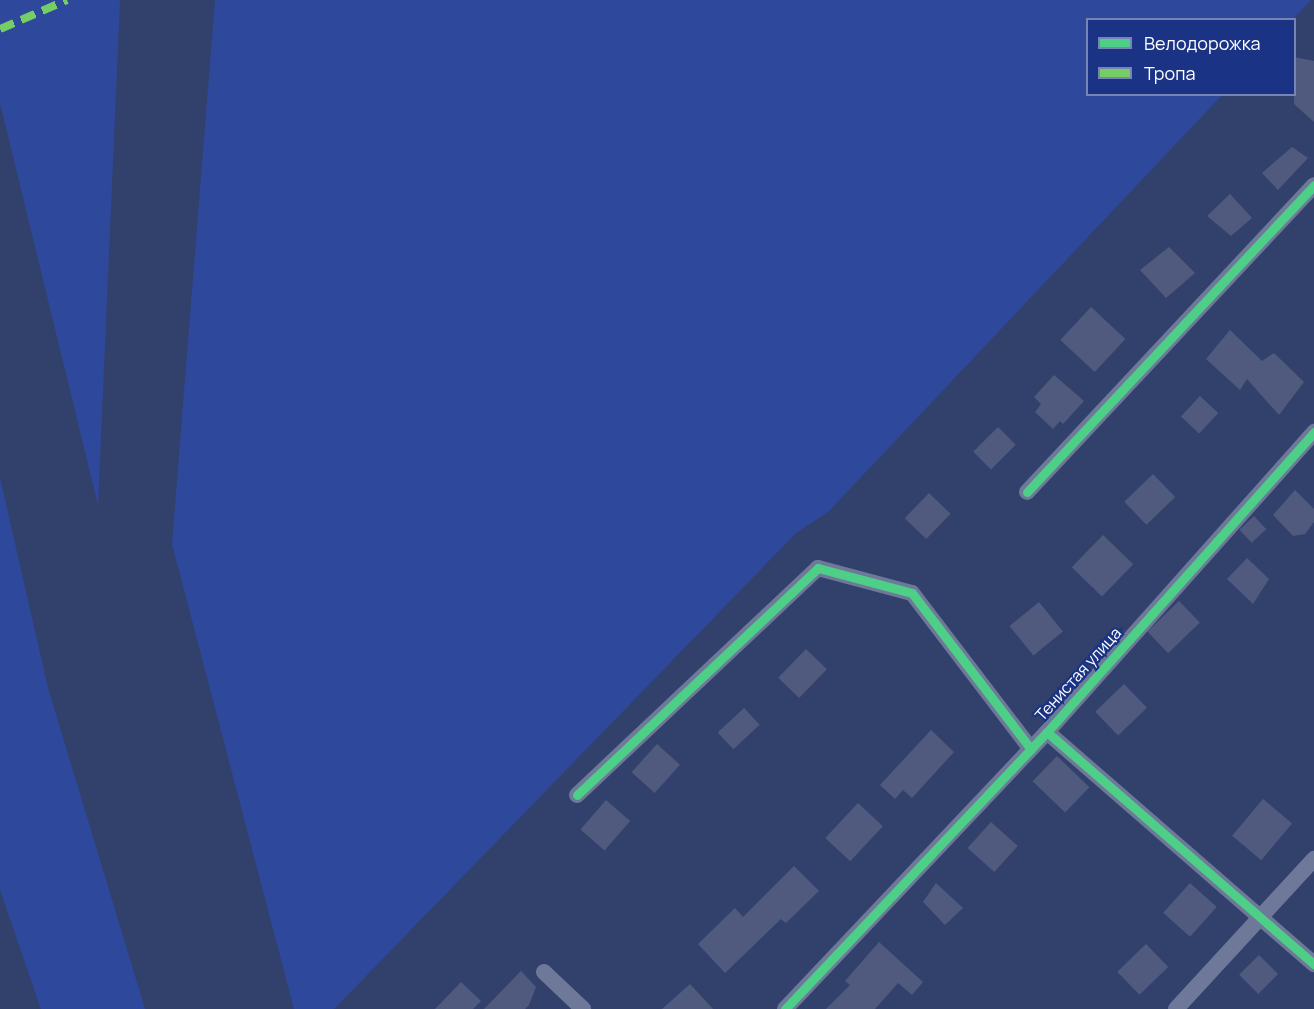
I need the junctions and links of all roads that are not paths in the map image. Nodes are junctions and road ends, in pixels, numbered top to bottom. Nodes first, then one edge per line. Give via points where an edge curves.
1 (1314, 185) edge
2 (1314, 432) edge
3 (1027, 492) dead end
4 (1047, 732) junction
5 (1031, 749) junction
6 (577, 795) dead end
7 (1314, 858) edge
8 (1260, 917) junction
9 (1314, 964) edge
10 (544, 972) dead end
11 (583, 1009) edge
12 (785, 1009) edge
13 (1176, 1009) edge

1 - 3 street
2 - 4 street, Тенистая улица
4 - 5 street, Тенистая улица
4 - 8 street
5 - 6 street via 912,593 818,568
5 - 12 street, Тенистая улица
7 - 8 street
8 - 9 street
8 - 13 street
10 - 11 street

